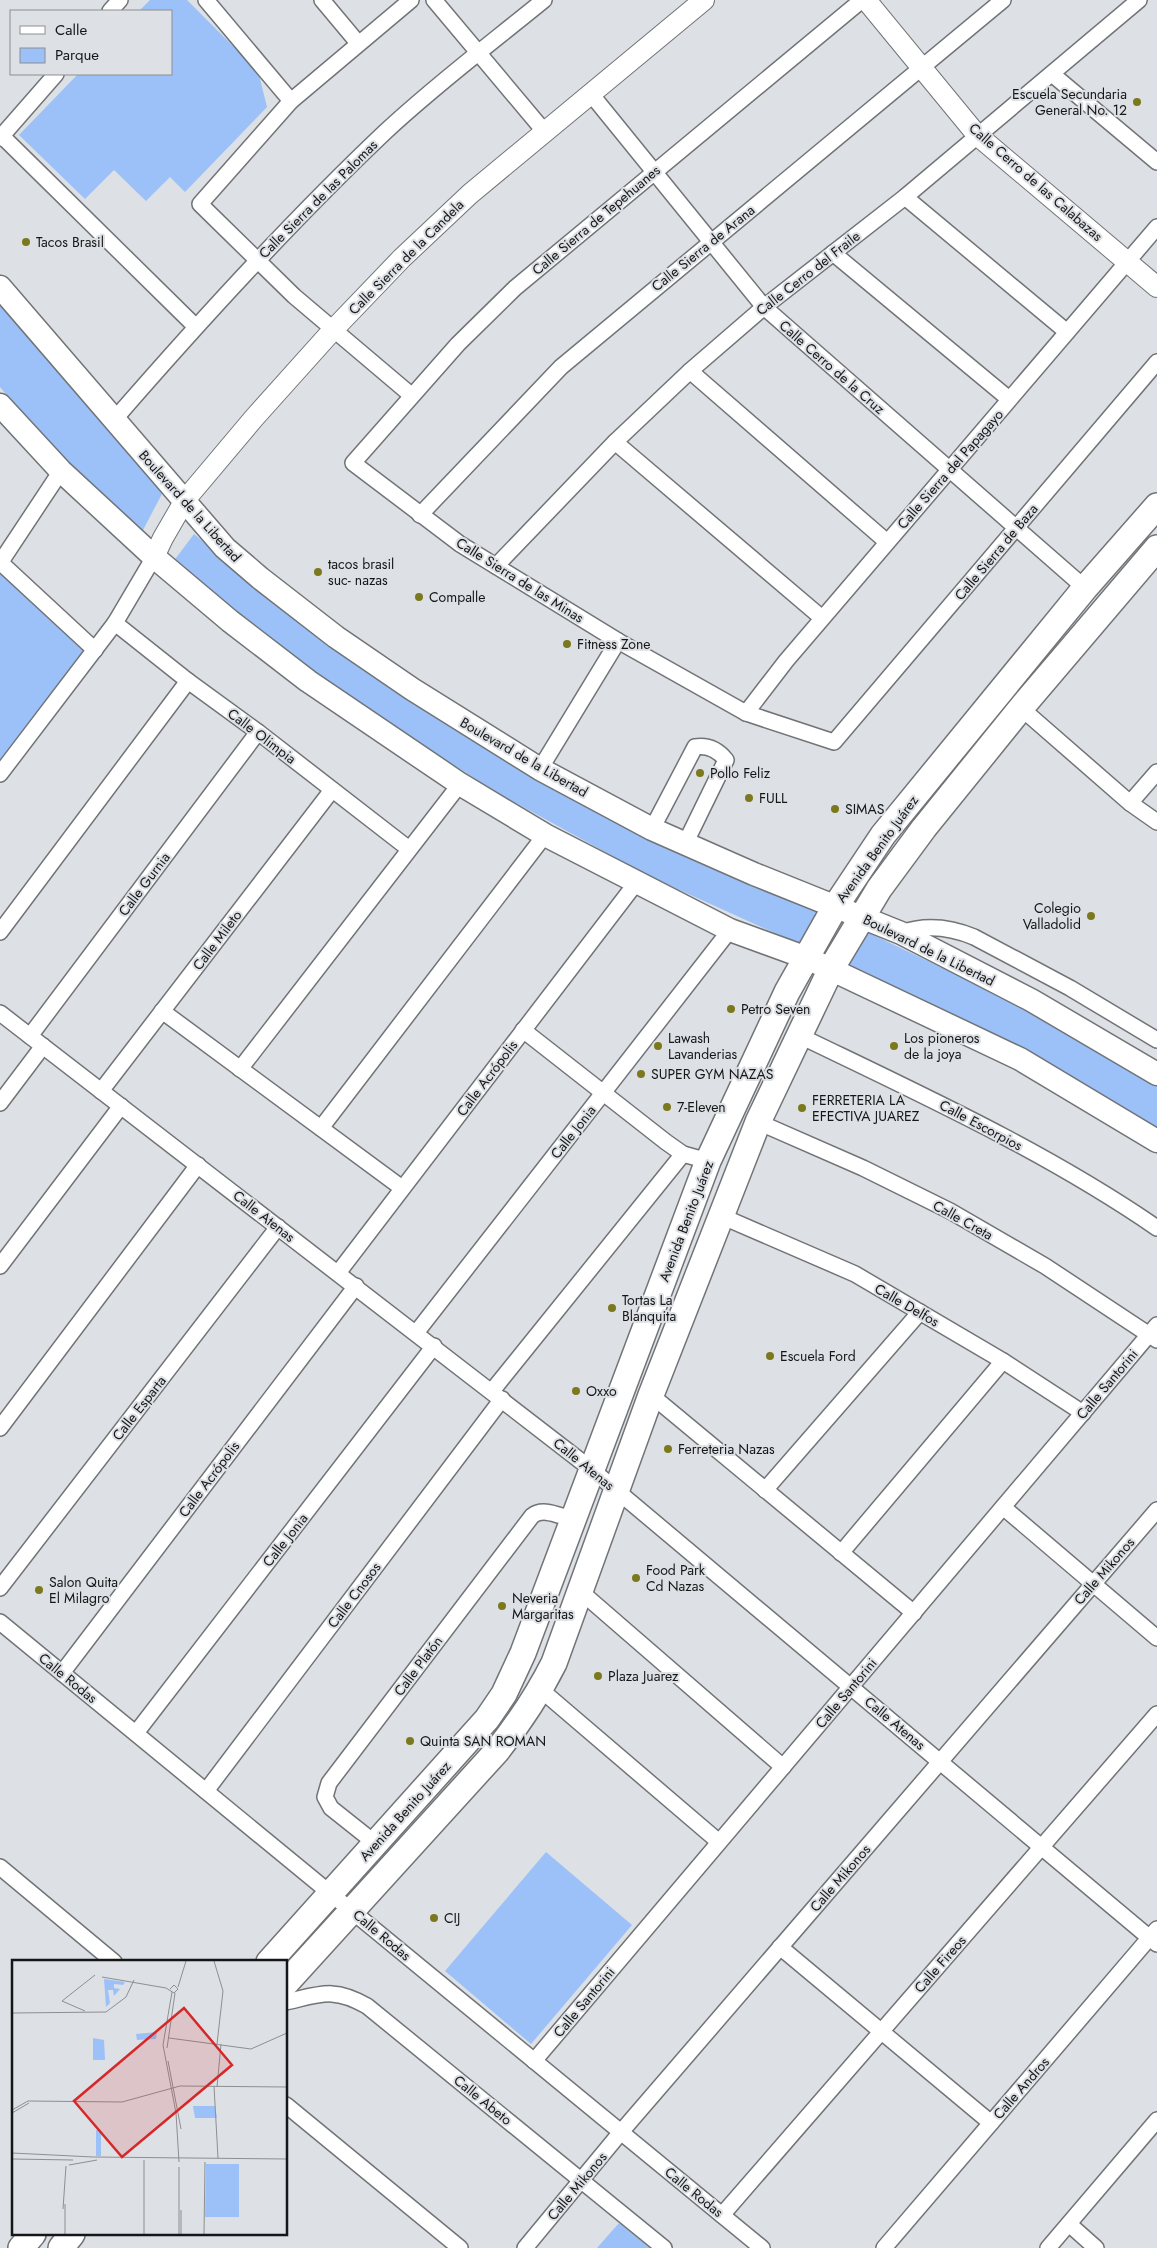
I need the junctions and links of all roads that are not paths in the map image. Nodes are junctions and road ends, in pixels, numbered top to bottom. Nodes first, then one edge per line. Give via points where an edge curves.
1 (120, 0) edge
2 (206, 0) edge
3 (322, 0) edge
4 (411, 0) edge
5 (434, 0) edge
6 (544, 0) edge
7 (704, 0) edge
8 (862, 0) edge
9 (866, 0) edge
10 (1003, 0) edge
11 (1139, 0) edge
12 (111, 10) edge
13 (358, 43) junction
14 (479, 53) junction
15 (921, 69) junction
16 (1052, 74) junction
17 (55, 75) edge
18 (591, 94) junction
19 (291, 102) junction
20 (544, 131) junction
21 (977, 136) junction
22 (1, 137) edge
23 (1157, 162) edge
24 (654, 172) junction
25 (905, 197) junction
26 (1157, 227) edge
27 (710, 242) junction
28 (833, 253) junction
29 (256, 260) junction
30 (1128, 260) junction
31 (0, 287) edge
32 (1157, 287) edge
33 (764, 307) junction
34 (195, 326) junction
35 (332, 330) junction
36 (1067, 332) junction
37 (1157, 362) edge
38 (690, 371) junction
39 (411, 395) junction
40 (1009, 399) junction
41 (0, 405) edge
42 (114, 420) junction
43 (615, 442) junction
44 (353, 463) joint
45 (949, 470) junction
46 (61, 471) junction
47 (184, 500) junction
48 (1157, 506) edge
49 (420, 515) junction
50 (1016, 528) junction
51 (887, 542) junction
52 (1157, 548) edge
53 (154, 557) junction
54 (0, 562) edge
55 (496, 566) junction
56 (1085, 588) junction
57 (822, 618) junction
58 (115, 623) junction
59 (618, 641) junction
60 (95, 650) junction
61 (188, 681) junction
62 (1021, 708) junction
63 (746, 713) junction
64 (258, 732) junction
65 (834, 742) joint
66 (540, 769) junction
67 (1157, 772) edge
68 (0, 774) edge
69 (460, 784) junction
70 (332, 790) junction
71 (1130, 803) junction
72 (1157, 822) edge
73 (652, 829) junction
74 (545, 835) junction
75 (685, 844) junction
76 (409, 849) junction
77 (636, 883) junction
78 (835, 907) junction
79 (861, 916) junction
80 (730, 930) junction
81 (0, 932) edge
82 (901, 933) junction
83 (807, 958) junction
84 (831, 969) junction
85 (162, 1011) junction
86 (0, 1013) edge
87 (523, 1030) junction
88 (798, 1035) junction
89 (30, 1036) junction
90 (1157, 1040) edge
91 (43, 1046) junction
92 (240, 1069) junction
93 (1157, 1074) edge
94 (101, 1091) junction
95 (604, 1093) junction
96 (0, 1103) edge
97 (121, 1106) junction
98 (758, 1122) junction
99 (321, 1128) junction
100 (1157, 1141) edge
101 (683, 1154) junction
102 (708, 1161) junction
103 (198, 1165) junction
104 (402, 1188) junction
105 (721, 1216) junction
106 (278, 1227) junction
107 (1157, 1228) edge
108 (0, 1266) edge
109 (338, 1273) junction
110 (356, 1286) junction
111 (920, 1312) junction
112 (416, 1333) junction
113 (1155, 1333) edge
114 (434, 1346) junction
115 (1003, 1361) junction
116 (497, 1395) junction
117 (651, 1395) junction
118 (1083, 1413) junction
119 (0, 1428) edge
120 (591, 1469) junction
121 (616, 1490) junction
122 (766, 1490) junction
123 (1004, 1507) junction
124 (1157, 1510) edge
125 (572, 1519) junction
126 (841, 1553) junction
127 (1094, 1584) junction
128 (0, 1588) edge
129 (580, 1591) junction
130 (914, 1612) junction
131 (0, 1622) edge
132 (1157, 1638) edge
133 (62, 1673) junction
134 (852, 1686) junction
135 (540, 1689) junction
136 (1157, 1714) edge
137 (136, 1734) junction
138 (940, 1762) junction
139 (783, 1766) junction
140 (206, 1790) junction
141 (719, 1842) junction
142 (375, 1843) junction
143 (1042, 1847) junction
144 (0, 1867) edge
145 (332, 1893) junction
146 (352, 1910) junction
147 (1154, 1937) edge
148 (780, 1947) junction
149 (112, 1960) edge
150 (271, 1960) edge
151 (288, 1981) edge
152 (288, 2002) edge
153 (882, 2031) junction
154 (534, 2061) junction
155 (288, 2107) edge
156 (1157, 2120) edge
157 (991, 2123) junction
158 (621, 2132) junction
159 (582, 2180) junction
160 (722, 2215) junction
161 (1069, 2224) junction
162 (31, 2236) edge
163 (70, 2236) edge
164 (757, 2245) edge
165 (21, 2248) edge
166 (60, 2248) edge
167 (460, 2248) edge
168 (525, 2248) edge
169 (664, 2248) edge
170 (884, 2248) edge
171 (1048, 2248) edge
172 (1096, 2248) edge

1 - 12 street
2 - 19 street
3 - 13 street
4 - 13 street
5 - 14 street
6 - 14 street, Calle Sierra de las Palomas
7 - 18 street, Calle Sierra de la Candela
8 - 24 street, Calle Sierra de Tepehuanes
9 - 15 street, Calle Cerro de las Calabazas
10 - 15 street, Calle Sierra de Arana
11 - 16 street, Calle Cerro del Fraile
13 - 19 street
14 - 20 street
14 - 29 street, Calle Sierra de las Palomas via 385,132
15 - 21 street, Calle Cerro de las Calabazas
15 - 27 street, Calle Sierra de Arana
16 - 21 street, Calle Cerro del Fraile
16 - 23 street
17 - 22 street
18 - 20 street, Calle Sierra de la Candela
18 - 24 street, Calle Cerro de la Cruz
19 - 29 street via 200,204
20 - 35 street, Calle Sierra de la Candela via 429,232
21 - 25 street, Calle Cerro del Fraile
21 - 30 street, Calle Cerro de las Calabazas
22 - 34 street
24 - 27 street, Calle Cerro de la Cruz
24 - 39 street, Calle Sierra de Tepehuanes via 515,288
25 - 28 street, Calle Cerro del Fraile
25 - 36 street
26 - 30 street, Calle Sierra del Papagayo
27 - 33 street, Calle Cerro de la Cruz
27 - 49 street, Calle Sierra de Arana via 561,367
28 - 33 street, Calle Cerro del Fraile
28 - 40 street
29 - 34 street, Calle Sierra de las Palomas
29 - 35 street
30 - 32 street, Calle Cerro de las Calabazas
30 - 36 street, Calle Sierra del Papagayo
31 - 42 main road, Boulevard de la Libertad
33 - 38 street, Calle Cerro del Fraile
33 - 45 street, Calle Cerro de la Cruz
34 - 42 street, Calle Sierra de las Palomas
35 - 39 street
35 - 47 street, Calle Sierra de la Candela
36 - 40 street, Calle Sierra del Papagayo
37 - 50 street, Calle Sierra de Baza
38 - 43 street, Calle Cerro del Fraile
38 - 51 street
39 - 44 street, Calle Sierra de Tepehuanes
40 - 45 street, Calle Sierra del Papagayo
41 - 46 main road
42 - 47 main road, Boulevard de la Libertad
43 - 55 street, Calle Cerro del Fraile
43 - 57 street
44 - 49 street, Calle Sierra de las Minas
45 - 50 street, Calle Cerro de la Cruz
45 - 51 street, Calle Sierra del Papagayo
46 - 53 main road
46 - 54 street
47 - 53 street, Calle Sierra de la Candela
47 - 66 main road, Boulevard de la Libertad via 242,564 336,637
48 - 56 main road, Avenida Benito Juárez
49 - 55 street, Calle Sierra de las Minas
50 - 56 street, Calle Cerro de la Cruz
50 - 65 street, Calle Sierra de Baza
51 - 57 street, Calle Sierra del Papagayo
52 - 62 main road, Avenida Benito Juárez
53 - 58 street
53 - 69 main road via 308,681
54 - 60 street
55 - 59 street, Calle Sierra de las Minas
56 - 78 main road, Avenida Benito Juárez via 884,835
57 - 63 street, Calle Sierra del Papagayo
58 - 60 street
58 - 61 street, Calle Olimpia
59 - 63 street, Calle Sierra de las Minas
59 - 66 street
60 - 68 street
61 - 64 street, Calle Olimpia
61 - 81 street
62 - 71 street
62 - 79 main road, Avenida Benito Juárez via 924,828
63 - 65 street, Calle Sierra de las Minas
64 - 70 street, Calle Olimpia
64 - 89 street, Calle Gurnia
66 - 73 main road, Boulevard de la Libertad
67 - 71 street
69 - 74 main road
69 - 76 street
70 - 76 street, Calle Olimpia
70 - 85 street, Calle Mileto
71 - 72 street
73 - 75 main road, Boulevard de la Libertad
73 - 75 street via 695,747 704,746 720,752 726,760
74 - 77 main road
74 - 99 street
75 - 78 main road, Boulevard de la Libertad
76 - 92 street
77 - 80 main road
77 - 87 street, Calle Acrópolis
78 - 79 main road, Boulevard de la Libertad
78 - 83 main road, Avenida Benito Juárez
79 - 82 main road, Boulevard de la Libertad
79 - 84 main road, Avenida Benito Juárez
80 - 83 main road
80 - 95 street, Calle Jonia
82 - 90 street via 932,927 958,930 1070,988
82 - 93 main road, Boulevard de la Libertad via 1030,1000
83 - 84 main road
83 - 102 main road, Avenida Benito Juárez via 754,1059
84 - 88 main road, Avenida Benito Juárez
84 - 100 main road via 1020,1060
85 - 92 street
85 - 94 street, Calle Mileto
86 - 89 street, Calle Atenas
87 - 95 street
87 - 104 street, Calle Acrópolis
88 - 98 main road, Avenida Benito Juárez
88 - 107 street, Calle Escorpios via 1014,1142 1112,1197
89 - 91 street, Calle Atenas
91 - 94 street, Calle Atenas
91 - 96 street
92 - 99 street
94 - 97 street, Calle Atenas
95 - 101 street
95 - 112 street, Calle Jonia
97 - 103 street, Calle Atenas
97 - 108 street
98 - 105 main road, Avenida Benito Juárez
98 - 113 street, Calle Creta via 950,1211
99 - 104 street
101 - 102 street
101 - 116 street, Calle Cnosos
102 - 120 main road, Avenida Benito Juárez
103 - 106 street, Calle Atenas
103 - 119 street
104 - 109 street, Calle Acrópolis
105 - 111 street, Calle Delfos via 855,1274
105 - 117 main road, Avenida Benito Juárez
106 - 109 street, Calle Atenas
106 - 128 street, Calle Esparta
109 - 110 street, Calle Atenas
110 - 112 street, Calle Atenas
110 - 133 street, Calle Acrópolis
111 - 115 street, Calle Delfos
111 - 122 street
112 - 114 street, Calle Atenas
113 - 118 street, Calle Santorini
114 - 116 street, Calle Atenas
114 - 137 street, Calle Jonia
115 - 118 street, Calle Delfos
115 - 126 street
116 - 120 street, Calle Atenas
116 - 140 street, Calle Cnosos
117 - 121 main road, Avenida Benito Juárez
117 - 122 street
118 - 123 street, Calle Santorini
120 - 121 street, Calle Atenas
120 - 125 main road, Avenida Benito Juárez
121 - 129 main road, Avenida Benito Juárez
121 - 134 street, Calle Atenas
122 - 126 street
123 - 127 street
123 - 130 street, Calle Santorini
124 - 127 street, Calle Mikonos
125 - 142 main road, Avenida Benito Juárez via 523,1653 504,1694 487,1719
125 - 142 street, Calle Platón via 544,1512 532,1516 329,1782 325,1797 330,1808
126 - 130 street
127 - 132 street
127 - 138 street, Calle Mikonos
129 - 135 main road, Avenida Benito Juárez via 554,1663
129 - 139 street
130 - 134 street, Calle Santorini
131 - 133 street, Calle Rodas
133 - 137 street, Calle Rodas
134 - 138 street, Calle Atenas
134 - 139 street, Calle Santorini
135 - 141 street
135 - 146 main road, Avenida Benito Juárez via 497,1751
136 - 143 street, Calle Fireos
137 - 140 street, Calle Rodas
138 - 143 street, Calle Atenas
138 - 148 street, Calle Mikonos
139 - 141 street, Calle Santorini
140 - 145 street, Calle Rodas
141 - 154 street, Calle Santorini
142 - 145 main road, Avenida Benito Juárez
143 - 147 street, Calle Atenas
143 - 153 street, Calle Fireos
144 - 149 street
145 - 146 street, Calle Rodas
145 - 150 main road, Avenida Benito Juárez
146 - 151 main road, Avenida Benito Juárez
146 - 154 street, Calle Rodas
147 - 157 street, Calle Andros
148 - 153 street
148 - 158 street, Calle Mikonos
152 - 159 street, Calle Abeto via 326,1993 353,1998 367,2006
153 - 157 street
153 - 160 street, Calle Fireos
154 - 158 street, Calle Rodas
155 - 167 street
156 - 161 street
157 - 170 street, Calle Andros
158 - 159 street, Calle Mikonos
158 - 160 street, Calle Rodas
159 - 168 street, Calle Mikonos
159 - 169 street, Calle Abeto
160 - 164 street, Calle Rodas
161 - 171 street
161 - 172 street
162 - 165 main road
163 - 166 main road

